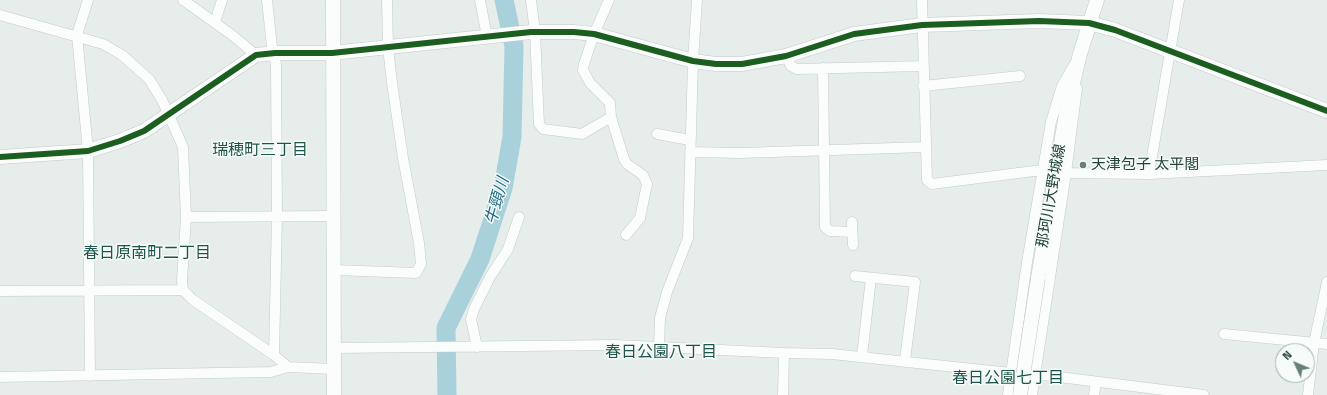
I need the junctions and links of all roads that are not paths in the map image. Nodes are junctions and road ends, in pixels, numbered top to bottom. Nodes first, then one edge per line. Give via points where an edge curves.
1 (88, 0) edge
2 (182, 0) edge
3 (222, 0) edge
4 (267, 0) edge
5 (333, 0) edge
6 (387, 0) edge
7 (480, 0) edge
8 (531, 0) edge
9 (609, 0) edge
10 (697, 0) edge
11 (922, 0) edge
12 (1097, 0) edge
13 (1179, 0) edge
14 (0, 15) edge
15 (215, 22) junction
16 (1089, 23) junction
17 (922, 25) junction
18 (533, 32) junction
19 (594, 34) junction
20 (77, 35) junction
21 (487, 37) junction
22 (388, 47) junction
23 (1170, 50) junction
24 (275, 53) junction
25 (332, 53) junction
26 (1080, 54) junction
27 (256, 55) junction
28 (786, 56) junction
29 (693, 61) junction
30 (923, 66) junction
31 (823, 68) junction
32 (1020, 76) dead end
33 (923, 86) junction
34 (1327, 111) edge
35 (168, 115) junction
36 (611, 117) junction
37 (657, 134) dead end
38 (690, 140) junction
39 (925, 147) junction
40 (88, 151) junction
41 (823, 151) junction
42 (690, 152) junction
43 (0, 158) edge
44 (1327, 165) edge
45 (1042, 170) junction
46 (1066, 173) junction
47 (1149, 174) junction
48 (277, 216) junction
49 (334, 216) junction
50 (186, 217) junction
51 (519, 217) dead end
52 (626, 235) dead end
53 (853, 244) dead end
54 (334, 270) junction
55 (855, 276) dead end
56 (871, 278) junction
57 (1327, 282) edge
58 (183, 290) junction
59 (0, 291) edge
60 (89, 291) junction
61 (1224, 334) dead end
62 (1314, 343) joint
63 (1315, 343) edge
64 (1327, 344) edge
65 (472, 347) junction
66 (335, 348) junction
67 (659, 348) junction
68 (784, 353) junction
69 (274, 355) junction
70 (862, 356) junction
71 (904, 360) junction
72 (288, 367) junction
73 (334, 369) junction
74 (1011, 373) junction
75 (1034, 374) junction
76 (90, 376) junction
77 (0, 378) edge
78 (1096, 382) junction
79 (1309, 383) edge
80 (334, 395) edge
81 (783, 395) edge
82 (1008, 395) edge
83 (1020, 395) edge
84 (1032, 395) edge
85 (1094, 395) edge
86 (1204, 395) edge
87 (1308, 395) edge

1 - 20 street
2 - 15 street
3 - 15 street
4 - 24 street
5 - 25 street
6 - 22 street
7 - 21 street
8 - 18 street
9 - 19 street
10 - 29 street
11 - 17 street
12 - 16 street, 那珂川大野城線
13 - 23 street
14 - 20 street
15 - 27 street
16 - 17 street via 1039,21
16 - 23 street
16 - 26 street, 那珂川大野城線
17 - 28 street via 854,34
17 - 30 street
18 - 19 street
18 - 21 street
18 - 36 street via 538,124 543,129 582,134
19 - 29 street
19 - 36 street via 583,70 590,83 610,103
20 - 35 street via 103,44 128,60 149,79
20 - 40 street
21 - 22 street
22 - 25 street
22 - 54 street via 397,124 420,243 421,264 416,273
23 - 34 street
23 - 47 street
24 - 25 street
24 - 27 street
24 - 48 street
25 - 49 street
26 - 45 street via 1062,86 1051,122
26 - 46 street
26 - 83 street, 那珂川大野城線, bridge via 1067,108
27 - 35 street
28 - 29 street via 742,64
28 - 31 street via 791,66 798,69
29 - 38 street
30 - 31 street
30 - 33 street
31 - 41 street
32 - 33 street
33 - 39 street
35 - 40 street via 144,131
35 - 50 street via 182,146
36 - 52 street via 624,159 643,175 647,184 640,218
37 - 38 street
38 - 42 street
39 - 41 street
39 - 45 street via 927,180 932,184
40 - 43 street
40 - 60 street
41 - 42 street via 742,154
41 - 53 street via 825,227 830,231 852,227
42 - 67 street via 688,238 660,318
44 - 47 street
45 - 74 street
46 - 47 street
46 - 75 street
48 - 49 street
48 - 50 street
48 - 69 street
49 - 54 street
50 - 58 street
51 - 65 street via 508,249 474,309
54 - 66 street
55 - 56 street
56 - 70 street
56 - 71 street via 915,282
57 - 62 street
58 - 60 street
58 - 69 street via 193,300
59 - 60 street
60 - 76 street
61 - 62 street
63 - 64 street
65 - 66 street
65 - 67 street via 616,345
66 - 73 street
67 - 68 street
68 - 70 street
68 - 81 street
69 - 72 street
70 - 71 street
71 - 74 street
72 - 73 street
72 - 76 street via 271,372
73 - 80 street
74 - 75 street
74 - 82 street
75 - 78 street
75 - 84 street
76 - 77 street
78 - 85 street
78 - 86 street
79 - 87 street

